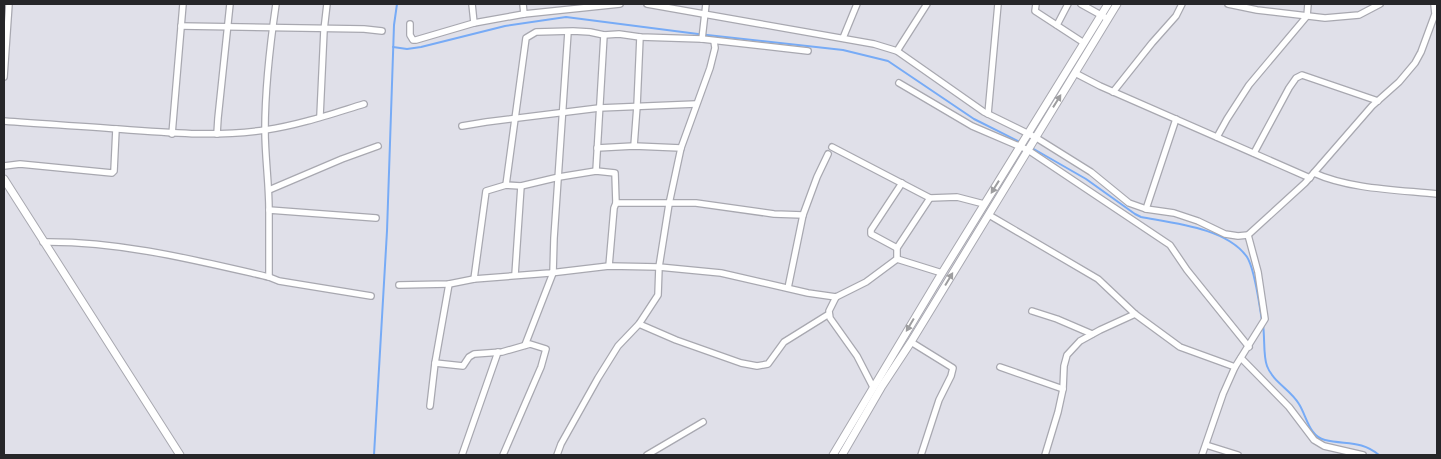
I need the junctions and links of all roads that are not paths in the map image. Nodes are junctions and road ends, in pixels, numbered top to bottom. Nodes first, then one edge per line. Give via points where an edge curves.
1 (9, 4) edge
2 (182, 4) edge
3 (230, 4) edge
4 (276, 4) edge
5 (327, 4) edge
6 (472, 4) edge
7 (523, 4) edge
8 (620, 4) edge
9 (647, 4) edge
10 (706, 4) edge
11 (857, 4) edge
12 (928, 4) edge
13 (998, 4) edge
14 (1036, 4) edge
15 (1068, 4) edge
16 (1081, 4) edge
17 (1108, 4) edge
18 (1117, 4) edge
19 (1182, 4) edge
20 (1228, 4) edge
21 (1308, 4) edge
22 (1380, 4) edge
23 (1434, 4) edge
24 (570, 7) edge
25 (680, 7) edge
26 (524, 14) junction
27 (704, 14) junction
28 (1101, 15) junction
29 (1307, 16) junction
30 (1108, 20) junction
31 (474, 23) junction
32 (410, 24) dead end
33 (1057, 25) junction
34 (181, 26) junction
35 (228, 28) junction
36 (272, 29) junction
37 (324, 30) junction
38 (382, 31) dead end
39 (568, 32) junction
40 (604, 35) junction
41 (702, 35) junction
42 (640, 37) junction
43 (844, 38) junction
44 (714, 41) junction
45 (1084, 43) junction
46 (897, 51) junction
47 (808, 52) dead end
48 (1075, 73) junction
49 (4, 77) edge
50 (900, 83) dead end
51 (1113, 92) junction
52 (1378, 101) junction
53 (364, 104) dead end
54 (696, 104) junction
55 (638, 106) junction
56 (599, 108) junction
57 (562, 113) junction
58 (988, 114) junction
59 (320, 116) junction
60 (514, 119) junction
61 (1176, 120) junction
62 (4, 121) edge
63 (462, 126) dead end
64 (116, 129) junction
65 (265, 130) junction
66 (172, 134) junction
67 (218, 134) junction
68 (1218, 137) junction
69 (1023, 141) junction
70 (1031, 145) junction
71 (378, 146) dead end
72 (634, 146) junction
73 (832, 147) dead end
74 (597, 148) junction
75 (681, 148) junction
76 (828, 154) dead end
77 (1254, 154) junction
78 (4, 166) edge
79 (596, 171) junction
80 (1312, 175) junction
81 (559, 177) junction
82 (4, 179) edge
83 (902, 183) junction
84 (506, 185) junction
85 (520, 186) junction
86 (269, 190) junction
87 (1437, 194) edge
88 (930, 198) junction
89 (616, 203) junction
90 (669, 204) junction
91 (984, 204) junction
92 (1146, 209) junction
93 (269, 210) junction
94 (989, 215) junction
95 (803, 216) junction
96 (376, 218) dead end
97 (1248, 236) junction
98 (43, 242) junction
99 (898, 248) junction
100 (897, 259) junction
101 (609, 266) junction
102 (659, 268) junction
103 (553, 273) junction
104 (942, 273) junction
105 (515, 275) junction
106 (269, 277) junction
107 (474, 279) junction
108 (449, 284) junction
109 (399, 285) dead end
110 (788, 288) junction
111 (371, 296) dead end
112 (836, 296) junction
113 (1032, 311) dead end
114 (829, 314) junction
115 (1135, 314) junction
116 (639, 324) junction
117 (1092, 334) junction
118 (911, 342) junction
119 (525, 345) junction
120 (1249, 347) junction
121 (498, 352) junction
122 (1241, 358) junction
123 (435, 362) junction
124 (1000, 367) dead end
125 (1235, 367) junction
126 (873, 387) junction
127 (1063, 388) junction
128 (430, 406) dead end
129 (703, 422) dead end
130 (1206, 445) junction
131 (180, 455) edge
132 (462, 455) edge
133 (503, 455) edge
134 (557, 455) edge
135 (647, 455) edge
136 (833, 455) edge
137 (842, 455) edge
138 (921, 455) edge
139 (1045, 455) edge
140 (1202, 455) edge
141 (1238, 455) edge
142 (1363, 455) edge

1 - 49 street
2 - 34 street
3 - 35 street
4 - 36 street
5 - 37 street
6 - 31 street
7 - 26 street
8 - 24 street
9 - 25 street
10 - 27 street
11 - 43 street
12 - 46 street
13 - 58 street
14 - 33 street via 1035,10
15 - 33 street
16 - 28 street
17 - 28 main road
18 - 30 main road
19 - 51 street via 1176,16
20 - 29 street
21 - 29 street
22 - 29 street via 1359,16
23 - 52 street via 1435,14 1415,63
24 - 26 street
25 - 27 street
26 - 31 street
27 - 41 street
27 - 43 street
28 - 30 street
28 - 45 main road
29 - 68 street via 1249,85
30 - 48 main road
31 - 32 street via 416,40 410,35
33 - 45 street
34 - 35 street
34 - 66 street
35 - 36 street
35 - 67 street
36 - 37 street
36 - 65 street
37 - 38 street
37 - 59 street
39 - 40 street
39 - 57 street
39 - 60 street via 536,32 526,38
40 - 42 street
40 - 56 street
41 - 42 street
41 - 44 street
42 - 55 street
43 - 46 street
44 - 47 street
44 - 54 street via 710,68
45 - 69 main road
46 - 58 street
48 - 51 street
70 -> 48 main road
50 - 69 street via 972,126
51 - 61 street
52 - 77 street via 1302,76 1296,78
52 - 80 street
53 - 59 street
54 - 55 street
54 - 75 street
55 - 56 street
55 - 72 street
56 - 57 street
56 - 74 street
57 - 60 street
57 - 81 street
58 - 69 street
59 - 65 street
60 - 63 street
60 - 84 street
61 - 68 street
61 - 92 street
62 - 64 street
64 - 66 street
64 - 78 street via 112,173 20,164
65 - 67 street
65 - 86 street
66 - 67 street
68 - 77 street
69 - 70 street
69 - 70 street
69 -> 91 main road
70 - 92 street via 1091,172 1129,202
70 - 94 main road
70 - 120 street via 1170,245 1186,270
71 - 86 street
72 - 74 street
72 - 75 street
73 - 83 street
74 - 79 street
75 - 90 street
76 - 95 street
77 - 80 street
79 - 81 street
79 - 89 street via 614,173
80 - 87 street via 1352,184
80 - 97 street
81 - 85 street
81 - 103 street
82 - 98 main road
83 - 88 street
83 - 99 street via 871,230 871,234
84 - 85 street
84 - 107 street via 486,191
85 - 105 street
86 - 93 street
88 - 91 street via 957,196
88 - 99 street
89 - 90 street
89 - 101 street
90 - 95 street via 696,203
90 - 102 street
91 - 104 main road
92 - 97 street via 1174,213 1225,234
93 - 96 street
93 - 106 street
94 - 115 street via 1098,279
118 -> 94 main road
95 - 110 street
97 - 120 street via 1258,272 1265,319
98 - 106 street via 74,241 174,255
98 - 131 main road
99 - 100 street
100 - 104 street
100 - 112 street via 866,282
101 - 102 street
101 - 103 street
102 - 110 street via 721,273
102 - 116 street via 658,295
103 - 105 street
103 - 119 street
104 -> 126 main road
105 - 107 street
106 - 111 street
107 - 108 street
108 - 109 street
108 - 123 street
110 - 112 street
112 - 114 street
113 - 117 street
114 - 116 street via 784,342 768,364 757,366 676,340
114 - 126 street via 858,356
115 - 117 street
115 - 125 street via 1180,347
116 - 134 street via 618,346
117 - 127 street via 1067,355
118 - 137 main road
118 - 138 street via 953,368
119 - 121 street
119 - 133 street via 543,347 547,351
120 - 122 street
121 - 123 street via 474,354 463,366
121 - 132 street
122 - 125 street
122 - 142 street via 1289,407 1314,440 1324,446
123 - 128 street
124 - 127 street
125 - 130 street
126 - 136 main road
127 - 139 street
129 - 135 street
130 - 140 street
130 - 141 street

